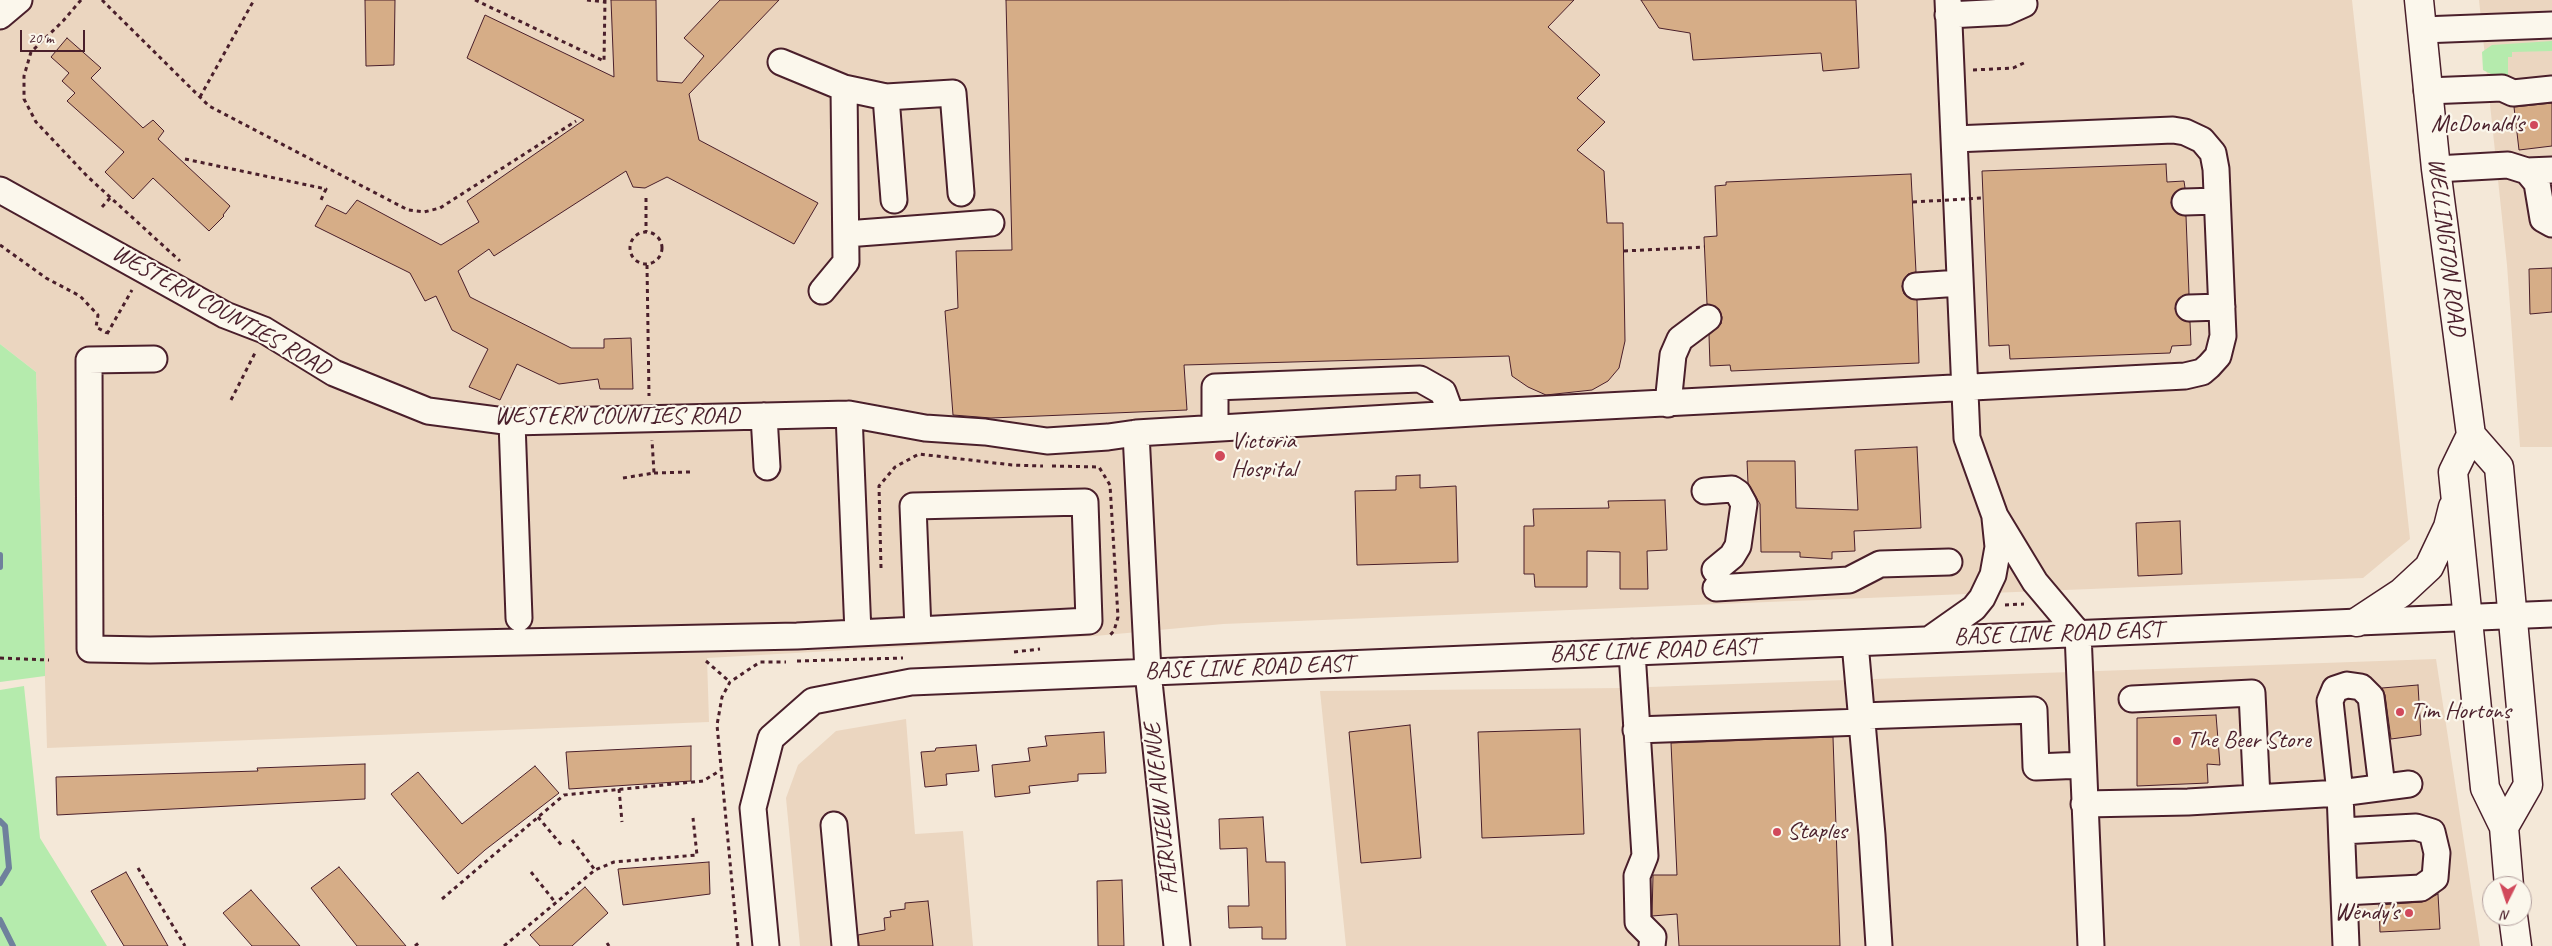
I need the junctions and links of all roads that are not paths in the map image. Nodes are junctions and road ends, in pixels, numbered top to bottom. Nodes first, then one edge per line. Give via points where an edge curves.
1 (19, 0) edge
2 (2010, 0) edge
3 (2419, 0) edge
4 (1948, 8) edge
5 (0, 16) edge
6 (2552, 25) edge
7 (2422, 30) junction
8 (781, 62) dead end
9 (2552, 79) edge
10 (844, 88) junction
11 (2502, 88) junction
12 (2552, 89) edge
13 (2428, 91) junction
14 (886, 97) junction
15 (1954, 139) junction
16 (2552, 156) edge
17 (2518, 168) junction
18 (2436, 169) junction
19 (2552, 170) edge
20 (0, 190) edge
21 (961, 193) dead end
22 (894, 200) dead end
23 (2217, 201) junction
24 (2185, 202) dead end
25 (992, 223) dead end
26 (2552, 224) edge
27 (846, 234) junction
28 (1960, 283) junction
29 (1916, 286) dead end
30 (822, 292) dead end
31 (2190, 308) dead end
32 (2222, 308) junction
33 (1708, 318) dead end
34 (154, 359) dead end
35 (1964, 386) junction
36 (1668, 404) junction
37 (849, 414) junction
38 (1451, 414) junction
39 (764, 416) junction
40 (512, 422) junction
41 (1215, 428) junction
42 (1136, 433) junction
43 (2471, 435) junction
44 (767, 467) dead end
45 (1705, 491) dead end
46 (2456, 498) junction
47 (1995, 516) junction
48 (1949, 562) dead end
49 (2552, 614) edge
50 (2514, 616) junction
51 (519, 618) dead end
52 (2467, 618) junction
53 (2357, 622) junction
54 (918, 630) junction
55 (2078, 633) junction
56 (858, 634) junction
57 (1930, 639) junction
58 (1855, 642) junction
59 (1632, 652) junction
60 (1148, 672) junction
61 (2132, 699) dead end
62 (1862, 719) junction
63 (1636, 730) junction
64 (2083, 765) junction
65 (2409, 784) dead end
66 (2382, 787) junction
67 (2340, 793) junction
68 (2257, 798) junction
69 (2084, 804) junction
70 (834, 825) dead end
71 (2504, 827) junction
72 (2342, 831) junction
73 (2509, 876) edge
74 (2344, 892) junction
75 (2514, 926) edge
76 (766, 946) edge
77 (845, 946) edge
78 (1177, 946) edge
79 (1652, 946) edge
80 (1879, 946) edge
81 (2091, 946) edge
82 (2346, 946) edge
83 (2517, 946) edge

1 - 5 street
2 - 4 street via 2024,4 2006,12
3 - 7 main road, WELLINGTON ROAD
4 - 15 street
6 - 7 street
7 - 13 main road, WELLINGTON ROAD
8 - 10 street
9 - 11 street via 2512,82
10 - 14 street
10 - 27 street
11 - 12 street via 2513,93
11 - 13 street
13 - 18 main road, WELLINGTON ROAD
14 - 21 street via 953,93
14 - 22 street
15 - 23 street, WESTERN COUNTIES ROAD via 2185,132 2202,140 2213,153
15 - 28 street
16 - 17 street via 2521,158
17 - 18 street
17 - 19 street
17 - 26 street via 2537,183 2543,219
18 - 43 main road, WELLINGTON ROAD
20 - 40 street, WESTERN COUNTIES ROAD via 225,315 266,332 334,373 428,411
23 - 24 street
23 - 32 street, WESTERN COUNTIES ROAD
25 - 27 street
27 - 30 street via 846,262
28 - 29 street
28 - 35 street
31 - 32 street
32 - 35 street, WESTERN COUNTIES ROAD via 2222,347 2209,366 2195,374
33 - 36 street via 1680,339 1673,355
34 - 56 street via 89,360 90,649
35 - 36 street, WESTERN COUNTIES ROAD
35 - 47 street via 1967,438
36 - 38 street, WESTERN COUNTIES ROAD
37 - 39 street, WESTERN COUNTIES ROAD
37 - 42 street, WESTERN COUNTIES ROAD via 925,428 1047,441
37 - 56 street
38 - 41 street, WESTERN COUNTIES ROAD
38 - 41 street via 1443,392 1420,379 1215,377
39 - 40 street, WESTERN COUNTIES ROAD
39 - 44 street
40 - 51 street
41 - 42 street, WESTERN COUNTIES ROAD
42 - 60 street, FAIRVIEW AVENUE
43 - 46 main road via 2453,472
43 - 50 main road via 2499,467
45 - 48 street via 1732,489 1744,504 1738,546 1715,579 1848,580 1880,564
46 - 52 main road
46 - 53 main road via 2448,527 2430,567 2401,593
47 - 55 street via 2035,582
47 - 57 street via 1998,547 1994,574 1982,598 1974,608
49 - 50 street, BASE LINE ROAD EAST
50 - 52 street, BASE LINE ROAD EAST
50 - 71 main road via 2528,785
52 - 53 street, BASE LINE ROAD EAST
52 - 71 main road via 2484,788
53 - 55 street, BASE LINE ROAD EAST
54 - 54 street via 1089,621 1085,502 913,506
54 - 56 street
55 - 57 street, BASE LINE ROAD EAST
55 - 64 street
57 - 58 street, BASE LINE ROAD EAST
58 - 59 street, BASE LINE ROAD EAST
58 - 62 street
59 - 60 street, BASE LINE ROAD EAST
59 - 63 street
60 - 76 street, BASE LINE ROAD EAST via 911,682 813,701 771,738 753,808
60 - 78 street, FAIRVIEW AVENUE
61 - 68 street via 2252,693
62 - 63 street
62 - 64 street via 2034,710 2036,768
62 - 80 street
63 - 79 street via 1645,856 1637,876 1638,922 1652,937
64 - 69 street
65 - 66 street
66 - 67 street
66 - 67 street via 2371,697 2361,686 2347,685 2335,689 2330,701
67 - 68 street
67 - 72 street
68 - 69 street
69 - 81 street
70 - 77 street
71 - 73 main road
72 - 74 street
72 - 74 street via 2416,826 2432,832 2437,853 2435,878 2421,888
74 - 82 street
75 - 83 main road

